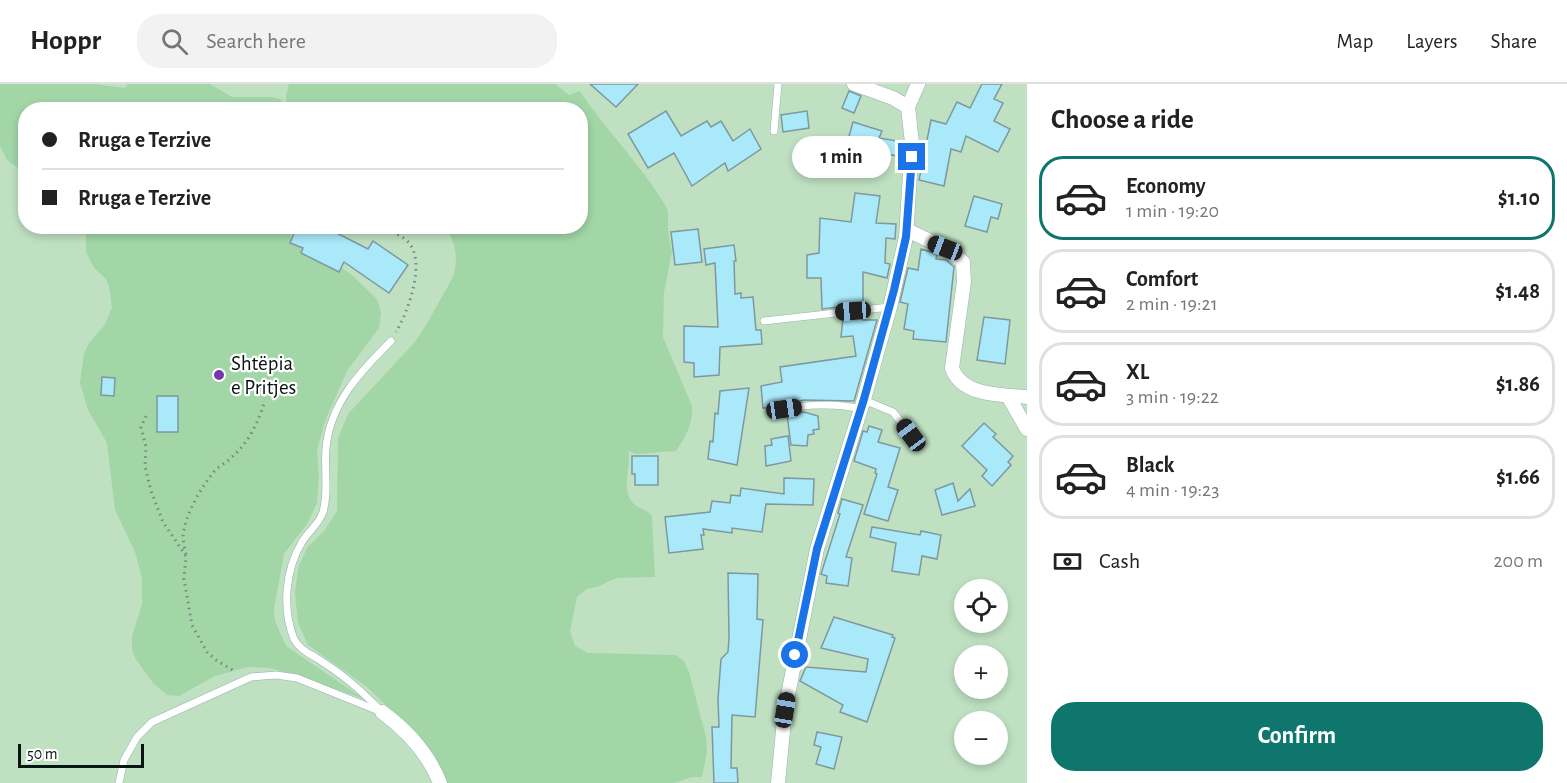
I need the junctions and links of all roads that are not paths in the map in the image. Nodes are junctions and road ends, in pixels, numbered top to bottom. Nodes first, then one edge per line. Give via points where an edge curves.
1 (778, 84) edge
2 (854, 84) edge
3 (918, 84) edge
4 (908, 107) junction
5 (774, 131) dead end
6 (907, 230) junction
7 (890, 308) junction
8 (764, 321) dead end
9 (391, 341) road end
10 (1008, 396) junction
11 (1027, 397) edge
12 (862, 404) junction
13 (775, 414) dead end
14 (1027, 429) edge
15 (911, 435) dead end
16 (381, 712) junction
17 (119, 783) edge
18 (440, 783) edge
19 (778, 783) edge

1 - 5 lane
2 - 4 street
3 - 4 street
4 - 6 street via 912,142
6 - 7 street
6 - 10 street via 945,248 963,262 964,282 952,368 955,378 968,387
7 - 8 lane
7 - 12 street
9 - 16 lane via 356,377 339,402 326,447 324,507 303,541 287,579 289,624 296,642 344,675
10 - 11 street
10 - 14 street
12 - 13 lane via 797,407
12 - 15 lane via 893,412
12 - 19 street via 817,549 787,699
16 - 17 lane via 297,678 251,677 152,722 137,737 124,760
16 - 18 street via 400,725 421,748

